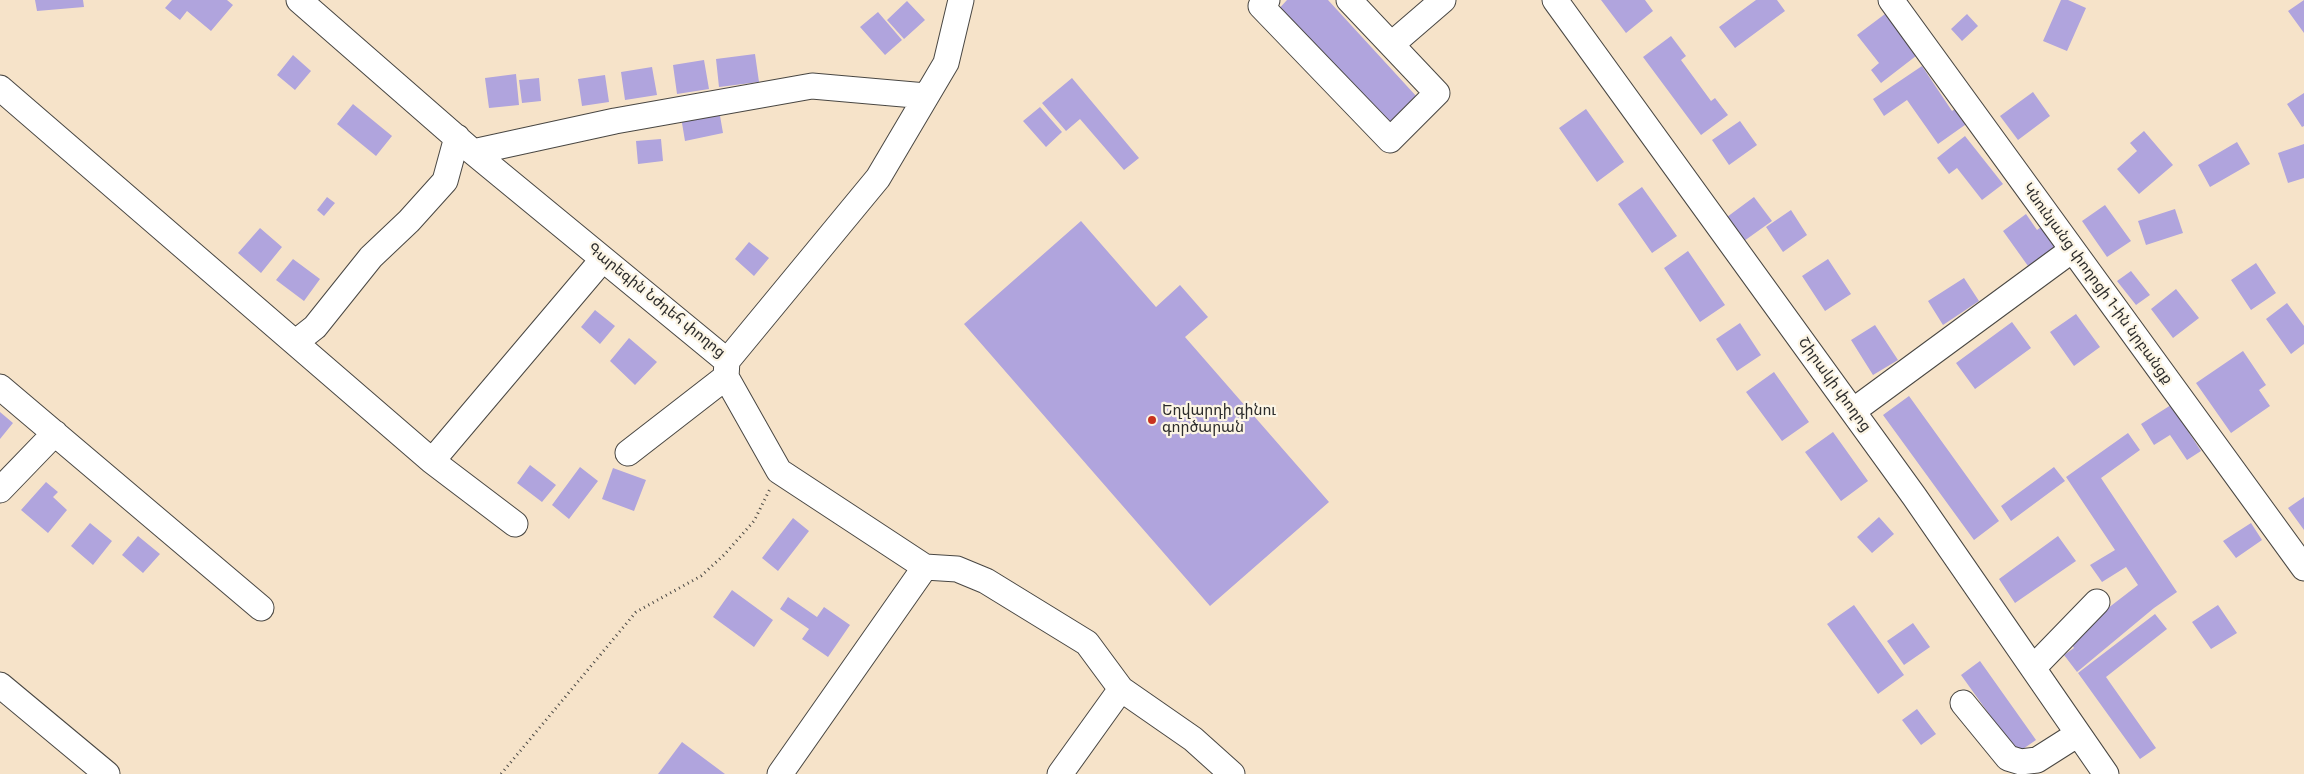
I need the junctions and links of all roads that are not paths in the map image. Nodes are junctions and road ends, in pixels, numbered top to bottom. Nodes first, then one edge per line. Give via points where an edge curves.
1 (299, 0) edge
2 (961, 0) edge
3 (1267, 0) edge
4 (1349, 0) edge
5 (1443, 0) edge
6 (1555, 0) edge
7 (1890, 0) edge
8 (1392, 44) junction
9 (0, 88) edge
10 (926, 96) junction
11 (465, 144) junction
12 (2072, 250) junction
13 (603, 259) junction
14 (296, 342) junction
15 (726, 369) junction
16 (0, 386) edge
17 (1853, 411) junction
18 (54, 433) junction
19 (628, 453) dead end
20 (432, 461) junction
21 (0, 490) edge
22 (515, 524) dead end
23 (925, 567) junction
24 (2304, 568) edge
25 (2097, 602) dead end
26 (261, 608) dead end
27 (2032, 668) junction
28 (0, 685) edge
29 (1121, 689) junction
30 (1963, 703) dead end
31 (2078, 734) junction
32 (107, 774) edge
33 (780, 774) edge
34 (1060, 774) edge
35 (1232, 774) edge
36 (2106, 774) edge

1 - 11 street, Գարեգին Նժդեհ փողոց
2 - 10 street, Գարեգին Նժդեհ փողոց via 946,63
3 - 8 street via 1261,6 1390,140 1438,93
4 - 8 street
5 - 8 street
6 - 17 street, Շիրակի փողոց
7 - 12 street, Կնունյանց փողոցի 1-ին նրբանցք
9 - 14 street
10 - 11 street via 812,86
10 - 15 street, Գարեգին Նժդեհ փողոց via 878,178
11 - 13 street, Գարեգին Նժդեհ փողոց
11 - 14 street via 445,181 371,256 315,327
12 - 17 street
12 - 24 street, Կնունյանց փողոցի 1-ին նրբանցք
13 - 15 street, Գարեգին Նժդեհ փողոց
13 - 20 street
14 - 20 street
15 - 19 street
15 - 23 street via 779,471
16 - 18 street
17 - 27 street, Շիրակի փողոց
18 - 21 street
18 - 26 street
20 - 22 street
23 - 29 street via 957,569 986,580 1087,643
23 - 33 street
25 - 27 street
27 - 31 street, Շիրակի փողոց
28 - 32 street
29 - 34 street
29 - 35 street via 1193,739
30 - 31 street via 2008,758 2021,762 2037,760
31 - 36 street, Շիրակի փողոց

